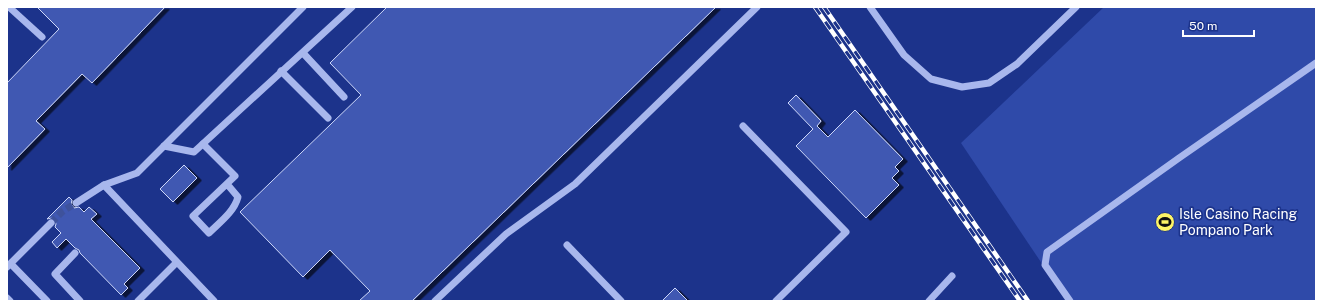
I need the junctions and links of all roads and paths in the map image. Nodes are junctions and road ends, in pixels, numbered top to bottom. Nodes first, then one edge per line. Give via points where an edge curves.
1 (8, 7) edge
2 (303, 7) edge
3 (352, 7) edge
4 (757, 7) edge
5 (870, 7) edge
6 (1076, 7) edge
7 (42, 37) dead end
8 (303, 53) junction
9 (1316, 63) edge
10 (281, 72) junction
11 (344, 97) dead end
12 (328, 118) dead end
13 (743, 126) dead end
14 (203, 144) junction
15 (164, 146) junction
16 (227, 184) junction
17 (104, 185) junction
18 (76, 203) tunnel mouth
19 (51, 223) tunnel mouth
20 (568, 245) dead end
21 (75, 253) dead end
22 (176, 263) junction
23 (9, 265) edge
24 (952, 276) dead end
25 (7, 298) edge
26 (10, 301) edge
27 (47, 301) edge
28 (80, 301) edge
29 (138, 301) edge
30 (214, 301) edge
31 (435, 301) edge
32 (621, 301) edge
33 (776, 301) edge
34 (929, 301) edge
35 (1070, 301) edge

1 - 7 street
2 - 15 street
3 - 8 street
4 - 31 street via 574,184 506,234
5 - 6 street via 904,56 931,79 962,87 988,84 1017,64
8 - 10 street
8 - 11 street
9 - 35 street via 1047,252 1045,265
10 - 12 street
10 - 14 street
13 - 33 street via 846,232
14 - 15 street via 194,152
14 - 16 street via 236,176
15 - 17 street via 137,173
16 - 16 street via 238,197 236,205 209,232 193,216
17 - 18 street
17 - 22 street
19 - 23 street
20 - 32 street
21 - 28 street via 55,274
22 - 29 street
22 - 30 street
23 - 27 street
24 - 34 street
25 - 26 street

